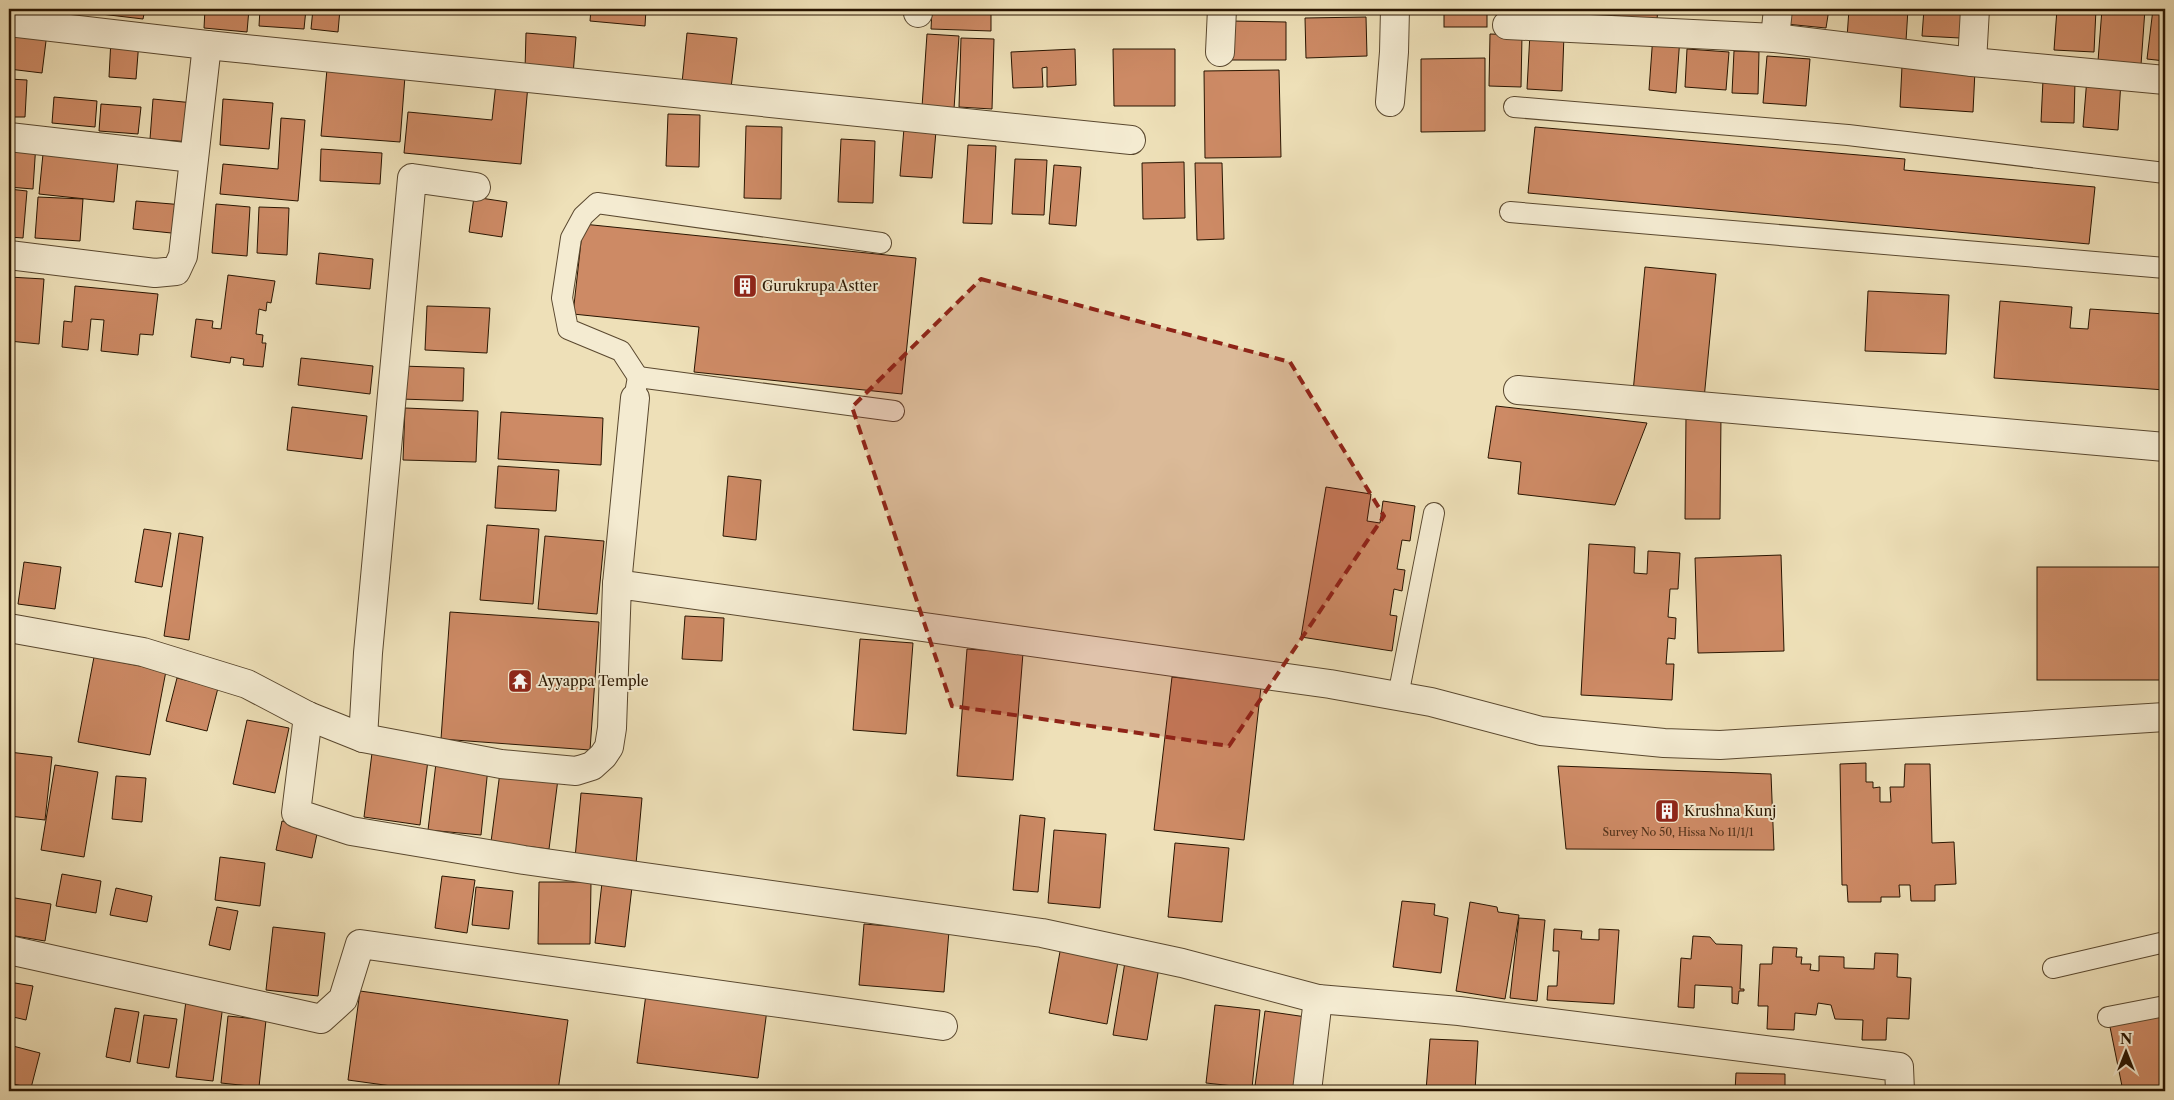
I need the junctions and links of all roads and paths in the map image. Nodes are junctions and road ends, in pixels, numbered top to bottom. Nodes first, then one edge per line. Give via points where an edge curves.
1 (1222, 9) edge
2 (1395, 9) edge
3 (1778, 9) edge
4 (1975, 9) edge
5 (9, 22) edge
6 (1507, 26) dead end
7 (1776, 38) junction
8 (208, 45) junction
9 (1220, 52) dead end
10 (1972, 62) junction
11 (2165, 80) edge
12 (1390, 102) dead end
13 (1514, 107) dead end
14 (9, 137) edge
15 (1131, 140) dead end
16 (193, 158) junction
17 (2165, 173) edge
18 (476, 187) dead end
19 (1510, 212) dead end
20 (881, 243) dead end
21 (9, 256) edge
22 (2165, 268) edge
23 (636, 387) junction
24 (1518, 390) dead end
25 (894, 411) dead end
26 (2165, 447) edge
27 (1434, 513) dead end
28 (617, 584) junction
29 (9, 628) edge
30 (1398, 696) junction
31 (308, 716) junction
32 (2165, 717) edge
33 (363, 738) junction
34 (2165, 942) edge
35 (9, 950) edge
36 (2053, 968) dead end
37 (1318, 998) junction
38 (2165, 1006) edge
39 (2108, 1017) dead end
40 (943, 1026) dead end
41 (1307, 1091) edge
42 (1900, 1091) edge

1 - 9 street
2 - 12 street
3 - 7 street
4 - 10 street
5 - 8 street
6 - 7 street
7 - 10 street
8 - 15 street
8 - 16 street
10 - 11 street
13 - 17 lane via 1848,135
14 - 16 street
16 - 21 street via 183,256 176,271 156,273
18 - 33 street via 412,178
19 - 22 lane
20 - 23 lane via 598,203 583,216 571,238 562,298 568,329 621,351
23 - 25 lane
23 - 28 street
24 - 26 street
27 - 30 lane
28 - 30 street
28 - 33 street via 612,728 608,747 592,766 576,771 501,764
29 - 31 street via 143,652 247,684
30 - 32 street via 1541,730 1664,743 1720,745
31 - 33 street
31 - 37 street via 296,813 351,831 524,860 1042,932
34 - 36 lane
35 - 40 street via 321,1019 343,999 360,944
37 - 41 street
37 - 42 street via 1459,1011 1899,1067
38 - 39 lane

